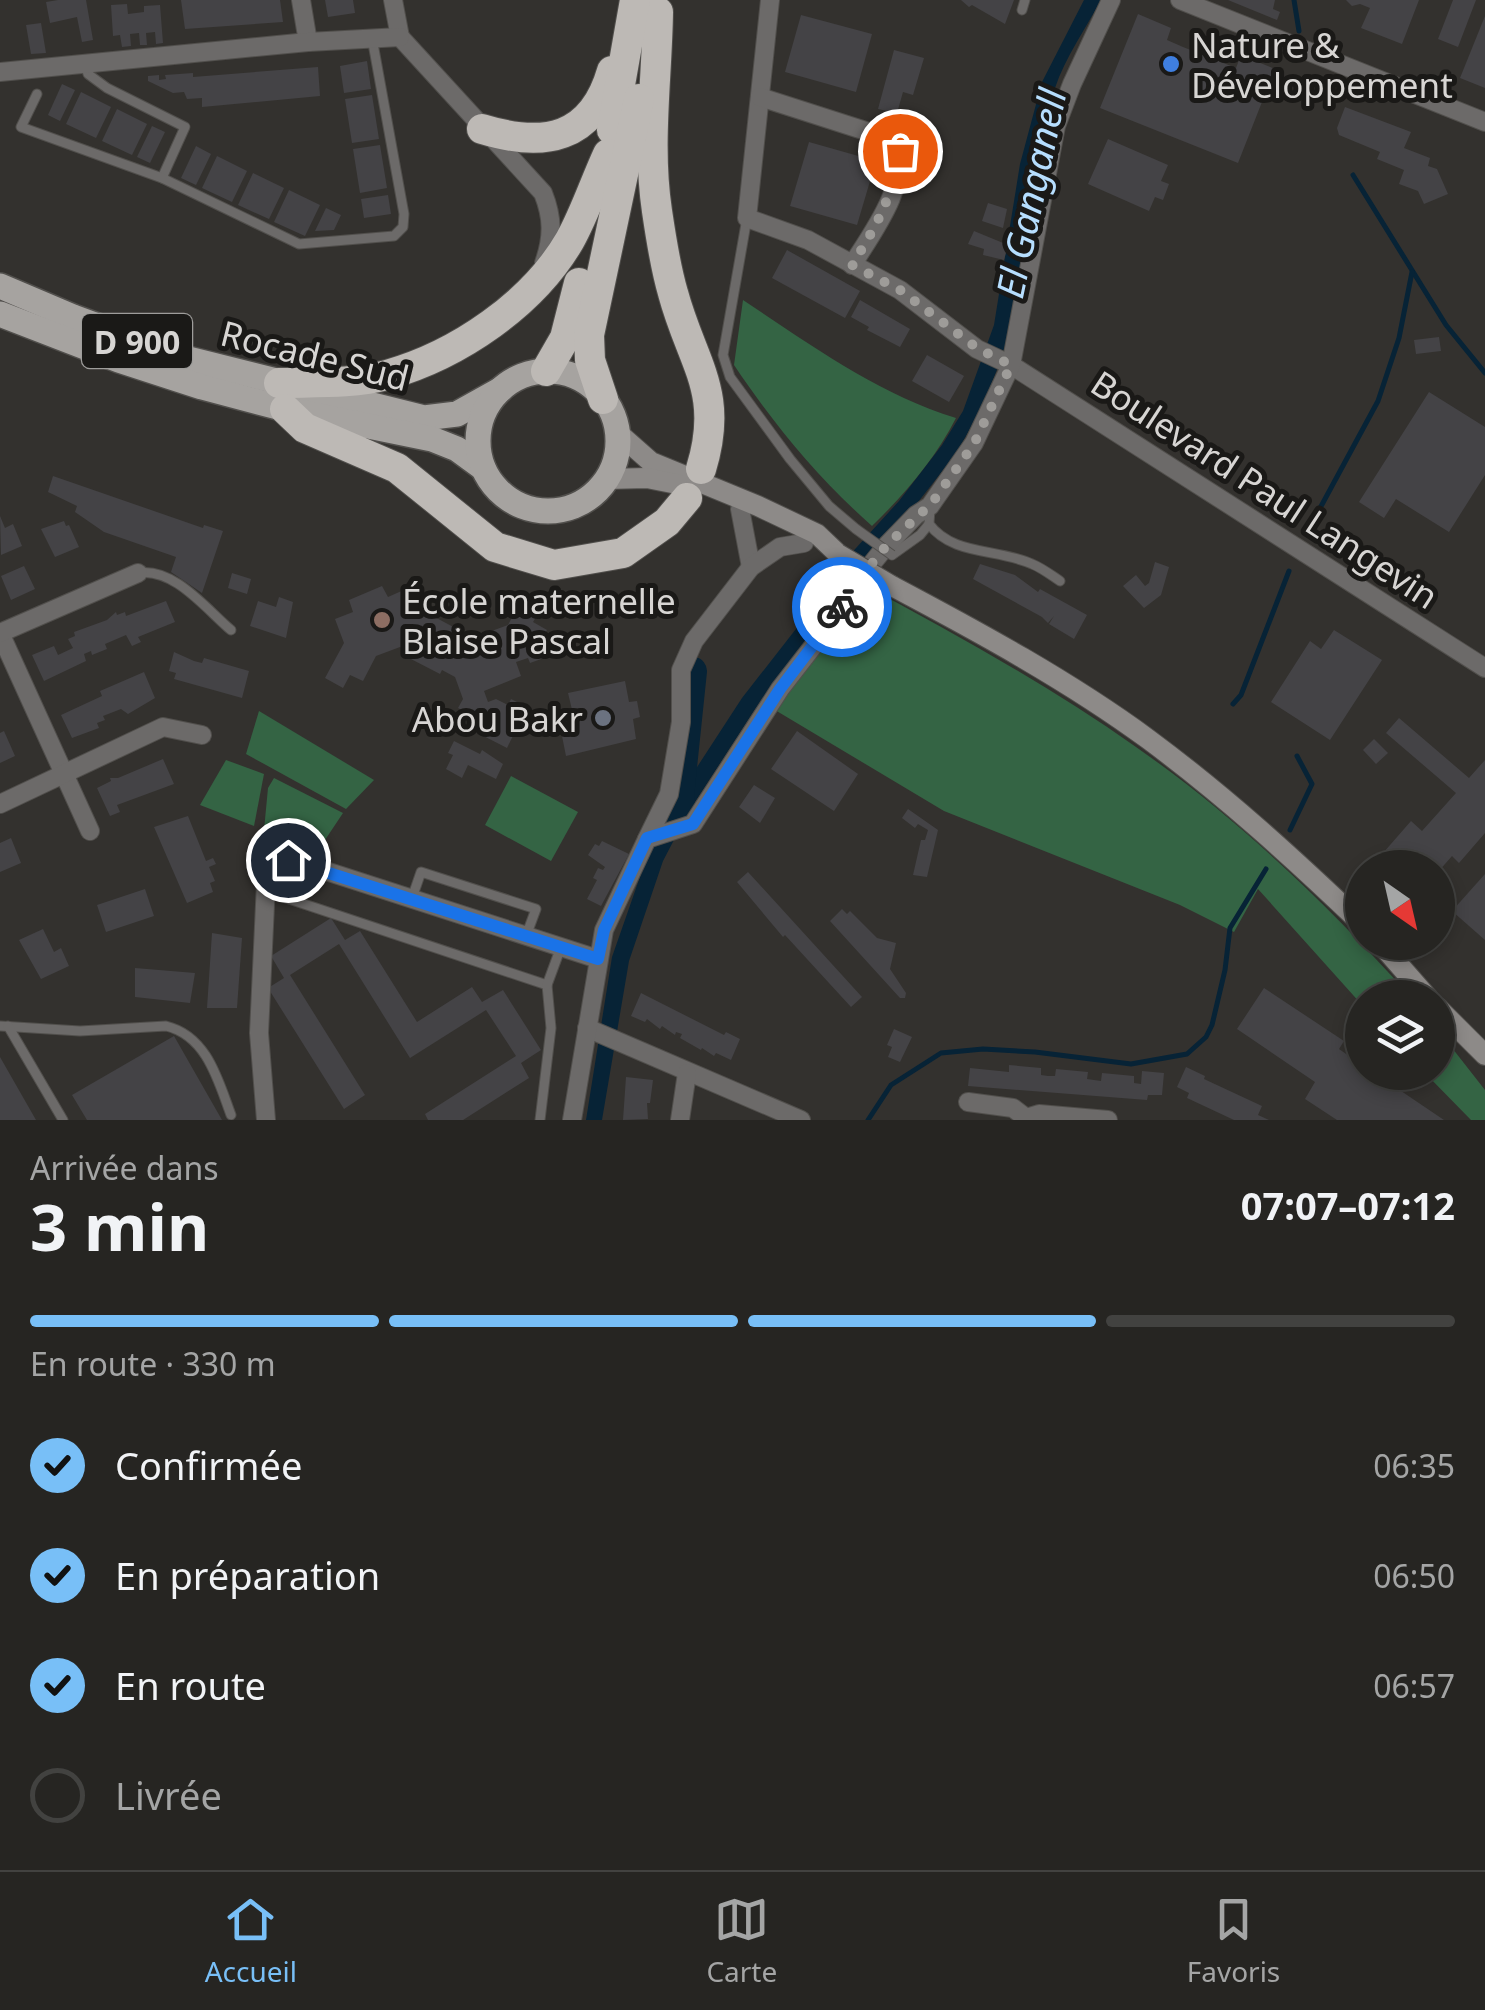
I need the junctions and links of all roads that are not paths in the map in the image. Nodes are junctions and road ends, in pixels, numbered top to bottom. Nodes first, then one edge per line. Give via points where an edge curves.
1 (301, 0) edge
2 (393, 0) edge
3 (770, 0) edge
4 (1111, 0) edge
5 (1180, 0) edge
6 (646, 3) edge
7 (400, 37) junction
8 (372, 38) junction
9 (308, 42) junction
10 (86, 64) junction
11 (0, 72) edge
12 (36, 94) dead end
13 (760, 97) junction
14 (1485, 122) edge
15 (482, 129) junction
16 (608, 154) junction
17 (162, 178) junction
18 (748, 218) junction
19 (595, 256) junction
20 (852, 265) junction
21 (0, 286) edge
22 (535, 286) junction
23 (0, 314) edge
24 (1008, 364) junction
25 (546, 371) junction
26 (500, 390) junction
27 (282, 396) junction
28 (604, 399) junction
29 (617, 432) junction
30 (483, 468) junction
31 (606, 478) junction
32 (682, 480) junction
33 (740, 508) junction
34 (929, 515) junction
35 (804, 543) junction
36 (838, 554) junction
37 (751, 567) junction
38 (138, 573) joint
39 (1060, 581) dead end
40 (231, 630) dead end
41 (0, 633) edge
42 (1485, 668) edge
43 (202, 736) dead end
44 (63, 774) junction
45 (0, 804) edge
46 (90, 831) dead end
47 (651, 838) junction
48 (265, 892) junction
49 (412, 898) junction
50 (1345, 908) edge
51 (526, 936) junction
52 (561, 947) junction
53 (598, 959) junction
54 (1395, 960) edge
55 (1412, 980) edge
56 (547, 985) junction
57 (1455, 1025) edge
58 (4, 1026) edge
59 (593, 1030) junction
60 (1485, 1055) edge
61 (687, 1072) junction
62 (968, 1102) dead end
63 (231, 1115) dead end
64 (1026, 1119) edge
65 (62, 1120) edge
66 (266, 1120) edge
67 (540, 1120) edge
68 (572, 1120) edge
69 (680, 1120) edge
70 (801, 1120) edge
71 (1108, 1120) edge

1 - 9 street
2 - 7 street
3 - 13 street
4 - 24 street via 1056,126
5 - 14 street
6 - 15 highway via 600,101 583,122 544,139
6 - 16 highway
6 - 19 highway
6 - 32 highway via 652,170 673,294 710,402 708,444
7 - 8 street
7 - 15 street
8 - 9 street
8 - 17 lane via 404,214 394,236 299,244
9 - 10 street
10 - 11 street
10 - 17 lane via 88,74 107,88 184,127
12 - 17 lane via 21,127
13 - 18 street
13 - 20 street via 897,141 894,185
15 - 22 street via 543,193 551,212 552,241
16 - 19 highway
16 - 22 highway via 570,239
18 - 20 street, Boulevard Paul Langevin
18 - 34 lane, bridge via 723,355 730,377 829,506 892,554 920,536
19 - 25 highway
19 - 28 highway via 590,360
20 - 24 street, Boulevard Paul Langevin
21 - 27 main road, Rocade Sud / D 900
22 - 27 highway via 486,328 414,364
23 - 27 main road, Rocade Sud / D 900 via 202,387
24 - 34 street via 974,444
24 - 42 street, Boulevard Paul Langevin
25 - 26 main road
25 - 28 main road via 584,381
26 - 27 main road, Rocade Sud / D 900 via 457,414 424,418
26 - 30 main road via 479,426
27 - 30 main road, Rocade Sud / D 900 via 432,438
27 - 32 highway via 305,428 396,468 496,548 554,565 623,552 666,522
28 - 29 main road
29 - 31 main road
29 - 32 main road
30 - 31 main road via 504,496 547,511 581,502
31 - 32 main road
32 - 33 main road
32 - 36 main road via 758,506 817,534
33 - 35 main road
33 - 37 street
34 - 39 lane via 939,537 1032,564
34 - 47 street via 916,515 852,588 693,824
35 - 36 main road
35 - 37 street via 780,547
36 - 50 main road, bridge via 1145,737 1263,830
37 - 47 street via 694,640 681,670 681,722 668,794
38 - 40 lane via 166,575
38 - 41 street
41 - 44 street
43 - 44 street via 163,727
44 - 45 street
44 - 46 street
47 - 53 street via 604,930
48 - 49 street via 274,864 288,860
48 - 56 lane
48 - 66 street via 259,1033
49 - 51 street
49 - 51 lane via 421,872 536,908
51 - 52 street
52 - 53 street
52 - 56 lane
53 - 59 street
54 - 55 main road
56 - 67 lane via 551,1028
57 - 60 main road
58 - 63 lane via 180,1029 210,1063
58 - 65 lane
59 - 61 street
59 - 68 street
61 - 69 street
61 - 70 street
62 - 64 street via 1012,1108
64 - 71 street via 1039,1114

